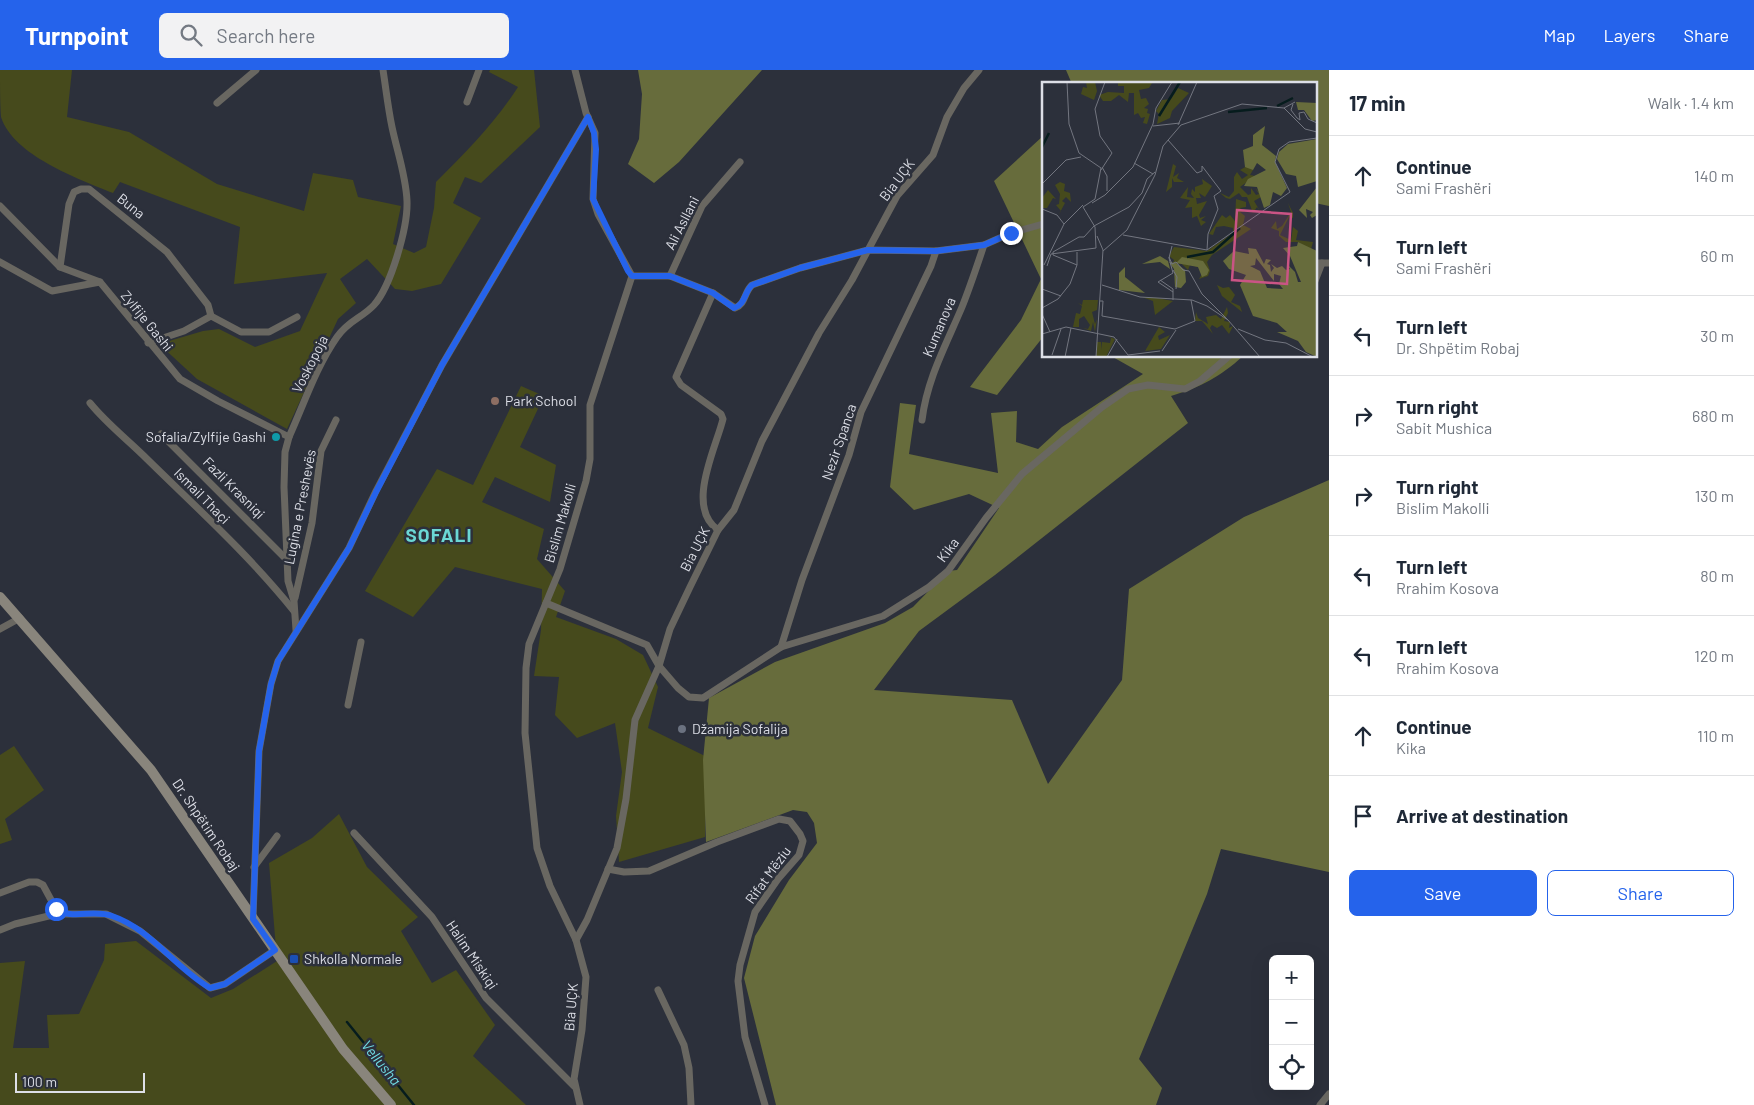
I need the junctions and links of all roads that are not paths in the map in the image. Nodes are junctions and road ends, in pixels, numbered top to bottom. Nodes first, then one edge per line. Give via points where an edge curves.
1 (256, 70) edge
2 (383, 70) edge
3 (478, 70) edge
4 (575, 70) edge
5 (979, 70) edge
6 (217, 102) dead end
7 (467, 102) dead end
8 (588, 117) junction
9 (740, 162) dead end
10 (0, 206) edge
11 (1042, 224) edge
12 (984, 245) junction
13 (868, 250) junction
14 (936, 251) junction
15 (0, 262) edge
16 (1322, 263) edge
17 (60, 267) junction
18 (632, 276) junction
19 (670, 276) junction
20 (1316, 278) edge
21 (100, 282) junction
22 (713, 293) junction
23 (211, 316) junction
24 (298, 317) dead end
25 (148, 343) junction
26 (1227, 358) edge
27 (90, 403) dead end
28 (336, 420) dead end
29 (922, 420) dead end
30 (161, 434) dead end
31 (288, 437) junction
32 (718, 530) junction
33 (288, 561) junction
34 (0, 597) edge
35 (294, 601) junction
36 (546, 603) junction
37 (294, 611) junction
38 (20, 618) junction
39 (0, 629) edge
40 (296, 630) junction
41 (361, 642) dead end
42 (781, 647) junction
43 (659, 666) junction
44 (348, 705) dead end
45 (354, 833) dead end
46 (277, 836) dead end
47 (254, 867) junction
48 (608, 869) junction
49 (0, 893) edge
50 (63, 914) junction
51 (253, 919) junction
52 (0, 930) edge
53 (576, 940) junction
54 (275, 950) junction
55 (658, 990) dead end
56 (574, 1086) junction
57 (1329, 1094) edge
58 (391, 1105) edge
59 (580, 1105) edge
60 (691, 1105) edge
61 (765, 1105) edge
62 (1320, 1105) edge

1 - 6 street
2 - 31 street, Voskopoja via 407,201 402,239 383,291 372,307 352,320 336,339
3 - 7 street
4 - 8 street
5 - 13 street, Bia UÇK via 947,117 933,155 897,196
8 - 18 street via 596,149 593,199
8 - 40 street via 446,358 349,548
9 - 19 street, Ali Asllani via 702,206
10 - 17 street
11 - 12 street
12 - 14 street
12 - 29 street, Kumanova via 924,399
13 - 14 street
13 - 22 street via 752,285 742,303 734,308
13 - 32 street, Bia UÇK via 819,333 762,441 734,510
14 - 42 street, Nezir Spanca via 861,412
15 - 21 street via 52,292
16 - 20 street
17 - 21 street
17 - 23 street, Buna via 69,204 74,192 81,188 89,189 167,252 208,305
18 - 19 street
18 - 36 street, Bislim Makolli via 595,385 590,405 587,473 560,569
19 - 22 street
21 - 25 street, Zylfije Gashi
22 - 32 street via 676,377 681,385 721,414 702,492 707,514
23 - 24 street via 241,332 269,332
23 - 25 street via 184,332
25 - 31 street, Zylfije Gashi via 180,379
26 - 42 street, Kika via 1200,381 1185,389 1148,385 1128,388 1102,408 1022,474 948,571 929,587 882,616
27 - 37 street, Ismail Thaçi via 106,423 145,457 274,586
28 - 35 street, Lugina e Preshevës via 321,451 312,524
30 - 33 street, Fazli Krasniqi
31 - 33 street, Voskopoja via 284,487
32 - 43 street, Bia UÇK via 670,629
33 - 35 street, Voskopoja via 288,581
34 - 38 street, Dr. Shpëtim Robaj
35 - 37 street, Voskopoja
36 - 43 street, Kika via 648,645
36 - 53 street, Bislim Makolli via 529,644 524,695 525,744 540,857
37 - 40 street, Voskopoja
38 - 39 street
38 - 51 street, Dr. Shpëtim Robaj via 151,770
40 - 47 street via 278,661 264,720 259,751
41 - 44 street
42 - 43 street, Kika via 703,698 689,697
43 - 48 street, Bia UÇK via 635,720 620,835
45 - 56 street, Halim Miskiqi via 432,917 486,998
46 - 47 street
47 - 51 street
48 - 53 street, Bia UÇK
48 - 61 street, Rifat Mëziu via 631,873 649,871 779,819 790,821 800,834 803,841 799,855 755,912 740,965 738,981 745,1037
49 - 50 street via 37,882 43,885 56,909
50 - 52 street
50 - 54 street via 114,916 140,931 210,988 225,984
51 - 54 street, Dr. Shpëtim Robaj
53 - 56 street, Bia UÇK via 586,977
54 - 58 street, Dr. Shpëtim Robaj via 343,1049
55 - 60 street via 684,1045
56 - 59 street
57 - 62 street

